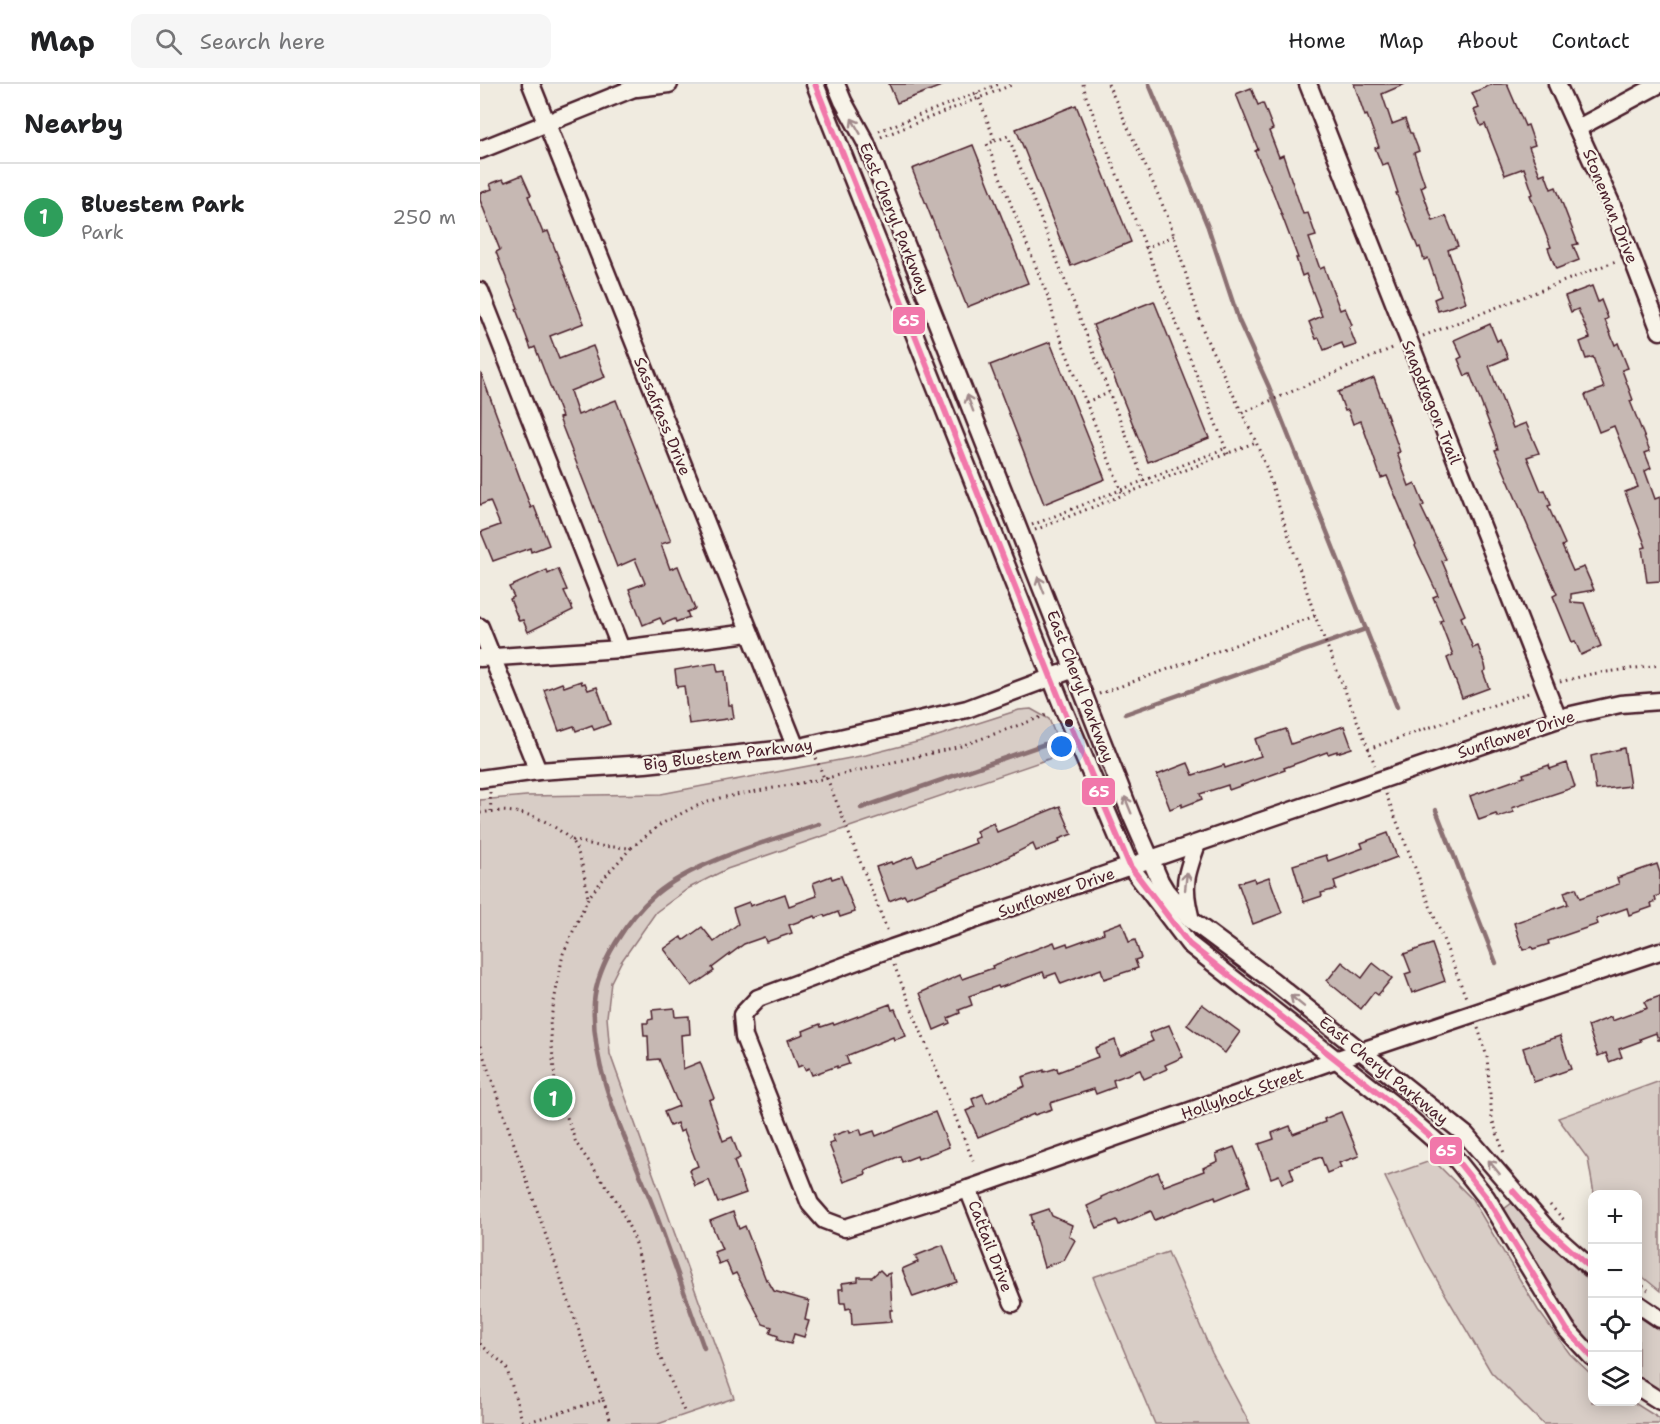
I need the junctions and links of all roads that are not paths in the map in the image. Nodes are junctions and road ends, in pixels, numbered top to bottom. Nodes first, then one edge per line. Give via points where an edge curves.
1 (531, 84) edge
2 (669, 84) edge
3 (815, 84) edge
4 (836, 84) edge
5 (1308, 84) edge
6 (1557, 84) edge
7 (1660, 84) edge
8 (640, 86) edge
9 (547, 124) junction
10 (1578, 128) junction
11 (480, 150) edge
12 (480, 291) edge
13 (1660, 331) edge
14 (480, 627) edge
15 (749, 633) junction
16 (621, 649) junction
17 (486, 658) edge
18 (1074, 669) junction
19 (1052, 678) junction
20 (1660, 701) edge
21 (1558, 719) junction
22 (796, 748) junction
23 (538, 771) junction
24 (485, 784) edge
25 (1197, 844) junction
26 (1150, 859) junction
27 (1130, 866) junction
28 (1191, 920) junction
29 (1660, 951) edge
30 (1361, 1052) junction
31 (1335, 1060) junction
32 (968, 1188) junction
33 (824, 1220) joint
34 (1588, 1265) edge
35 (1013, 1303) dead end
36 (1642, 1307) edge
37 (1660, 1319) edge
38 (1588, 1353) edge
39 (1642, 1390) edge
40 (1660, 1401) edge

1 - 9 street, Sassafrass Drive
2 - 8 street
3 - 19 street, East Cheryl Parkway
18 -> 4 street, East Cheryl Parkway via 864,140
5 - 21 street, Snapdragon Trail
6 - 10 street, Stoneman Drive
7 - 10 street
8 - 9 street
9 - 11 street
9 - 15 street, Sassafrass Drive
10 - 13 street, Stoneman Drive
12 - 16 street
14 - 17 street
15 - 16 street
15 - 22 street, Sassafrass Drive
16 - 17 street
17 - 23 street
18 - 19 street, Big Bluestem Parkway
26 -> 18 street, East Cheryl Parkway
19 - 22 street, Big Bluestem Parkway via 967,709
19 - 27 street, East Cheryl Parkway
20 - 21 street, Sunflower Drive via 1620,704
21 - 25 street, Sunflower Drive
22 - 23 street, Big Bluestem Parkway
23 - 24 street, Big Bluestem Parkway
25 - 26 street, Sunflower Drive
28 -> 25 street via 1185,897 1186,875
26 - 27 street, Sunflower Drive
26 - 28 street, East Cheryl Parkway via 1166,891
27 - 31 street, East Cheryl Parkway via 1189,944
27 - 33 street, Sunflower Drive via 758,998 742,1015 744,1037 810,1204
30 -> 28 street, East Cheryl Parkway
29 - 30 street, Hollyhock Street
30 - 31 street, Hollyhock Street
34 -> 30 street, East Cheryl Parkway via 1547,1228 1466,1135
31 - 32 street, Hollyhock Street
31 - 38 street, East Cheryl Parkway via 1455,1158 1486,1197 1567,1330
32 - 33 street, Hollyhock Street via 845,1228
32 - 35 street, Cattail Drive
36 - 37 street
39 - 40 street

